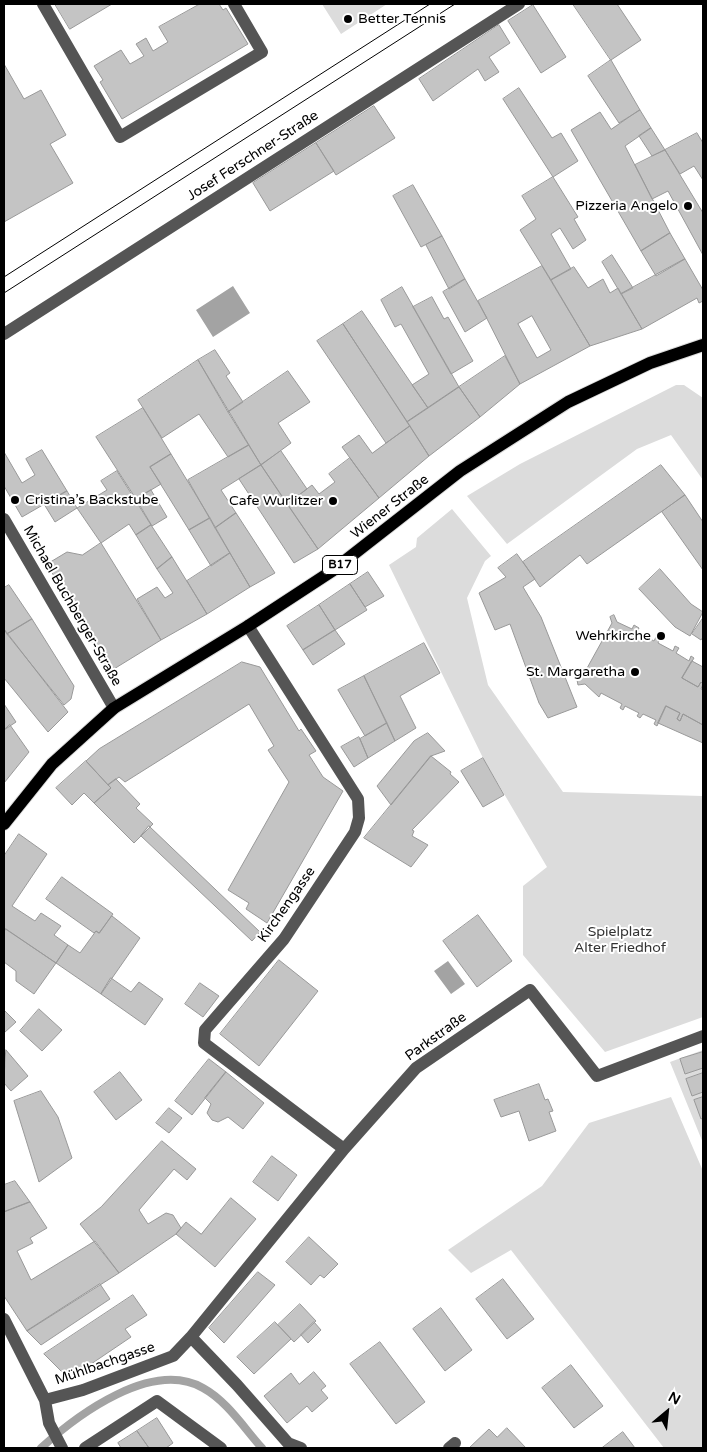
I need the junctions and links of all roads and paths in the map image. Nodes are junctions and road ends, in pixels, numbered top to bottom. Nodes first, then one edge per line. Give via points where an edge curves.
1 (43, 4) edge
2 (234, 4) edge
3 (519, 4) edge
4 (4, 334) edge
5 (703, 345) edge
6 (5, 526) edge
7 (248, 626) junction
8 (114, 708) junction
9 (4, 824) edge
10 (703, 1036) edge
11 (344, 1149) junction
12 (4, 1319) edge
13 (191, 1337) junction
14 (45, 1400) junction
15 (60, 1446) edge
16 (85, 1448) edge
17 (221, 1448) edge
18 (300, 1448) edge

1 - 2 street via 120,137 262,52
3 - 4 street, Josef Ferschner-Straße
5 - 7 main road, Wiener Straße / B17 via 650,362 568,402 460,470 332,571
6 - 8 street, Michael Buchberger-Straße
7 - 8 main road, Wiener Straße / B17
7 - 11 street, Kirchengasse via 358,799 359,818 355,832 284,939 204,1030 204,1043
8 - 9 main road, Wiener Straße / B17 via 52,764
10 - 11 street, Parkstraße via 597,1076 530,990 416,1068
11 - 13 street, Parkstraße
12 - 14 street
13 - 14 street, Mühlbachgasse via 173,1356 83,1390
13 - 18 street via 288,1443
14 - 15 street via 49,1423
16 - 17 street via 157,1402

